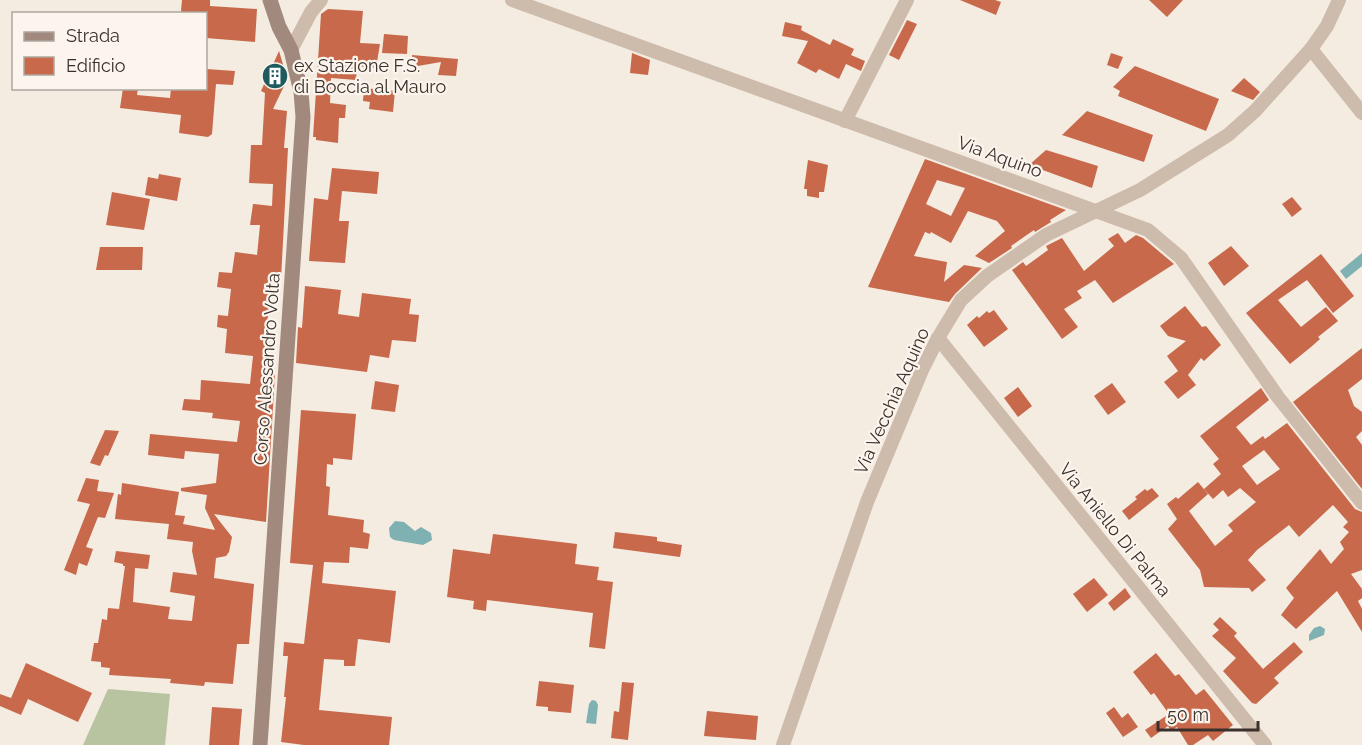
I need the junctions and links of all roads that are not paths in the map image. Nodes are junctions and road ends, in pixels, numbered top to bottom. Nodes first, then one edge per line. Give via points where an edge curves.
1 (270, 0) edge
2 (321, 0) edge
3 (512, 0) edge
4 (907, 0) edge
5 (1339, 0) edge
6 (1311, 49) junction
7 (291, 50) junction
8 (1362, 113) edge
9 (845, 121) junction
10 (1098, 212) junction
11 (938, 338) junction
12 (1362, 503) edge
13 (260, 745) edge
14 (783, 745) edge
15 (1265, 745) edge

1 - 7 main road, Corso Alessandro Volta
2 - 7 street
3 - 9 street, Via Aquino
4 - 9 street
5 - 6 street, Via Vecchia Aquino
6 - 8 street
6 - 10 street, Via Vecchia Aquino via 1228,135
7 - 13 main road, Corso Alessandro Volta via 303,117
9 - 10 street, Via Aquino
10 - 11 street, Via Vecchia Aquino via 1046,235 987,276 961,300
10 - 12 street, Via Aquino via 1148,230 1181,258 1278,397
11 - 14 street, Via Vecchia Aquino via 867,502
11 - 15 street, Via Aniello Di Palma

